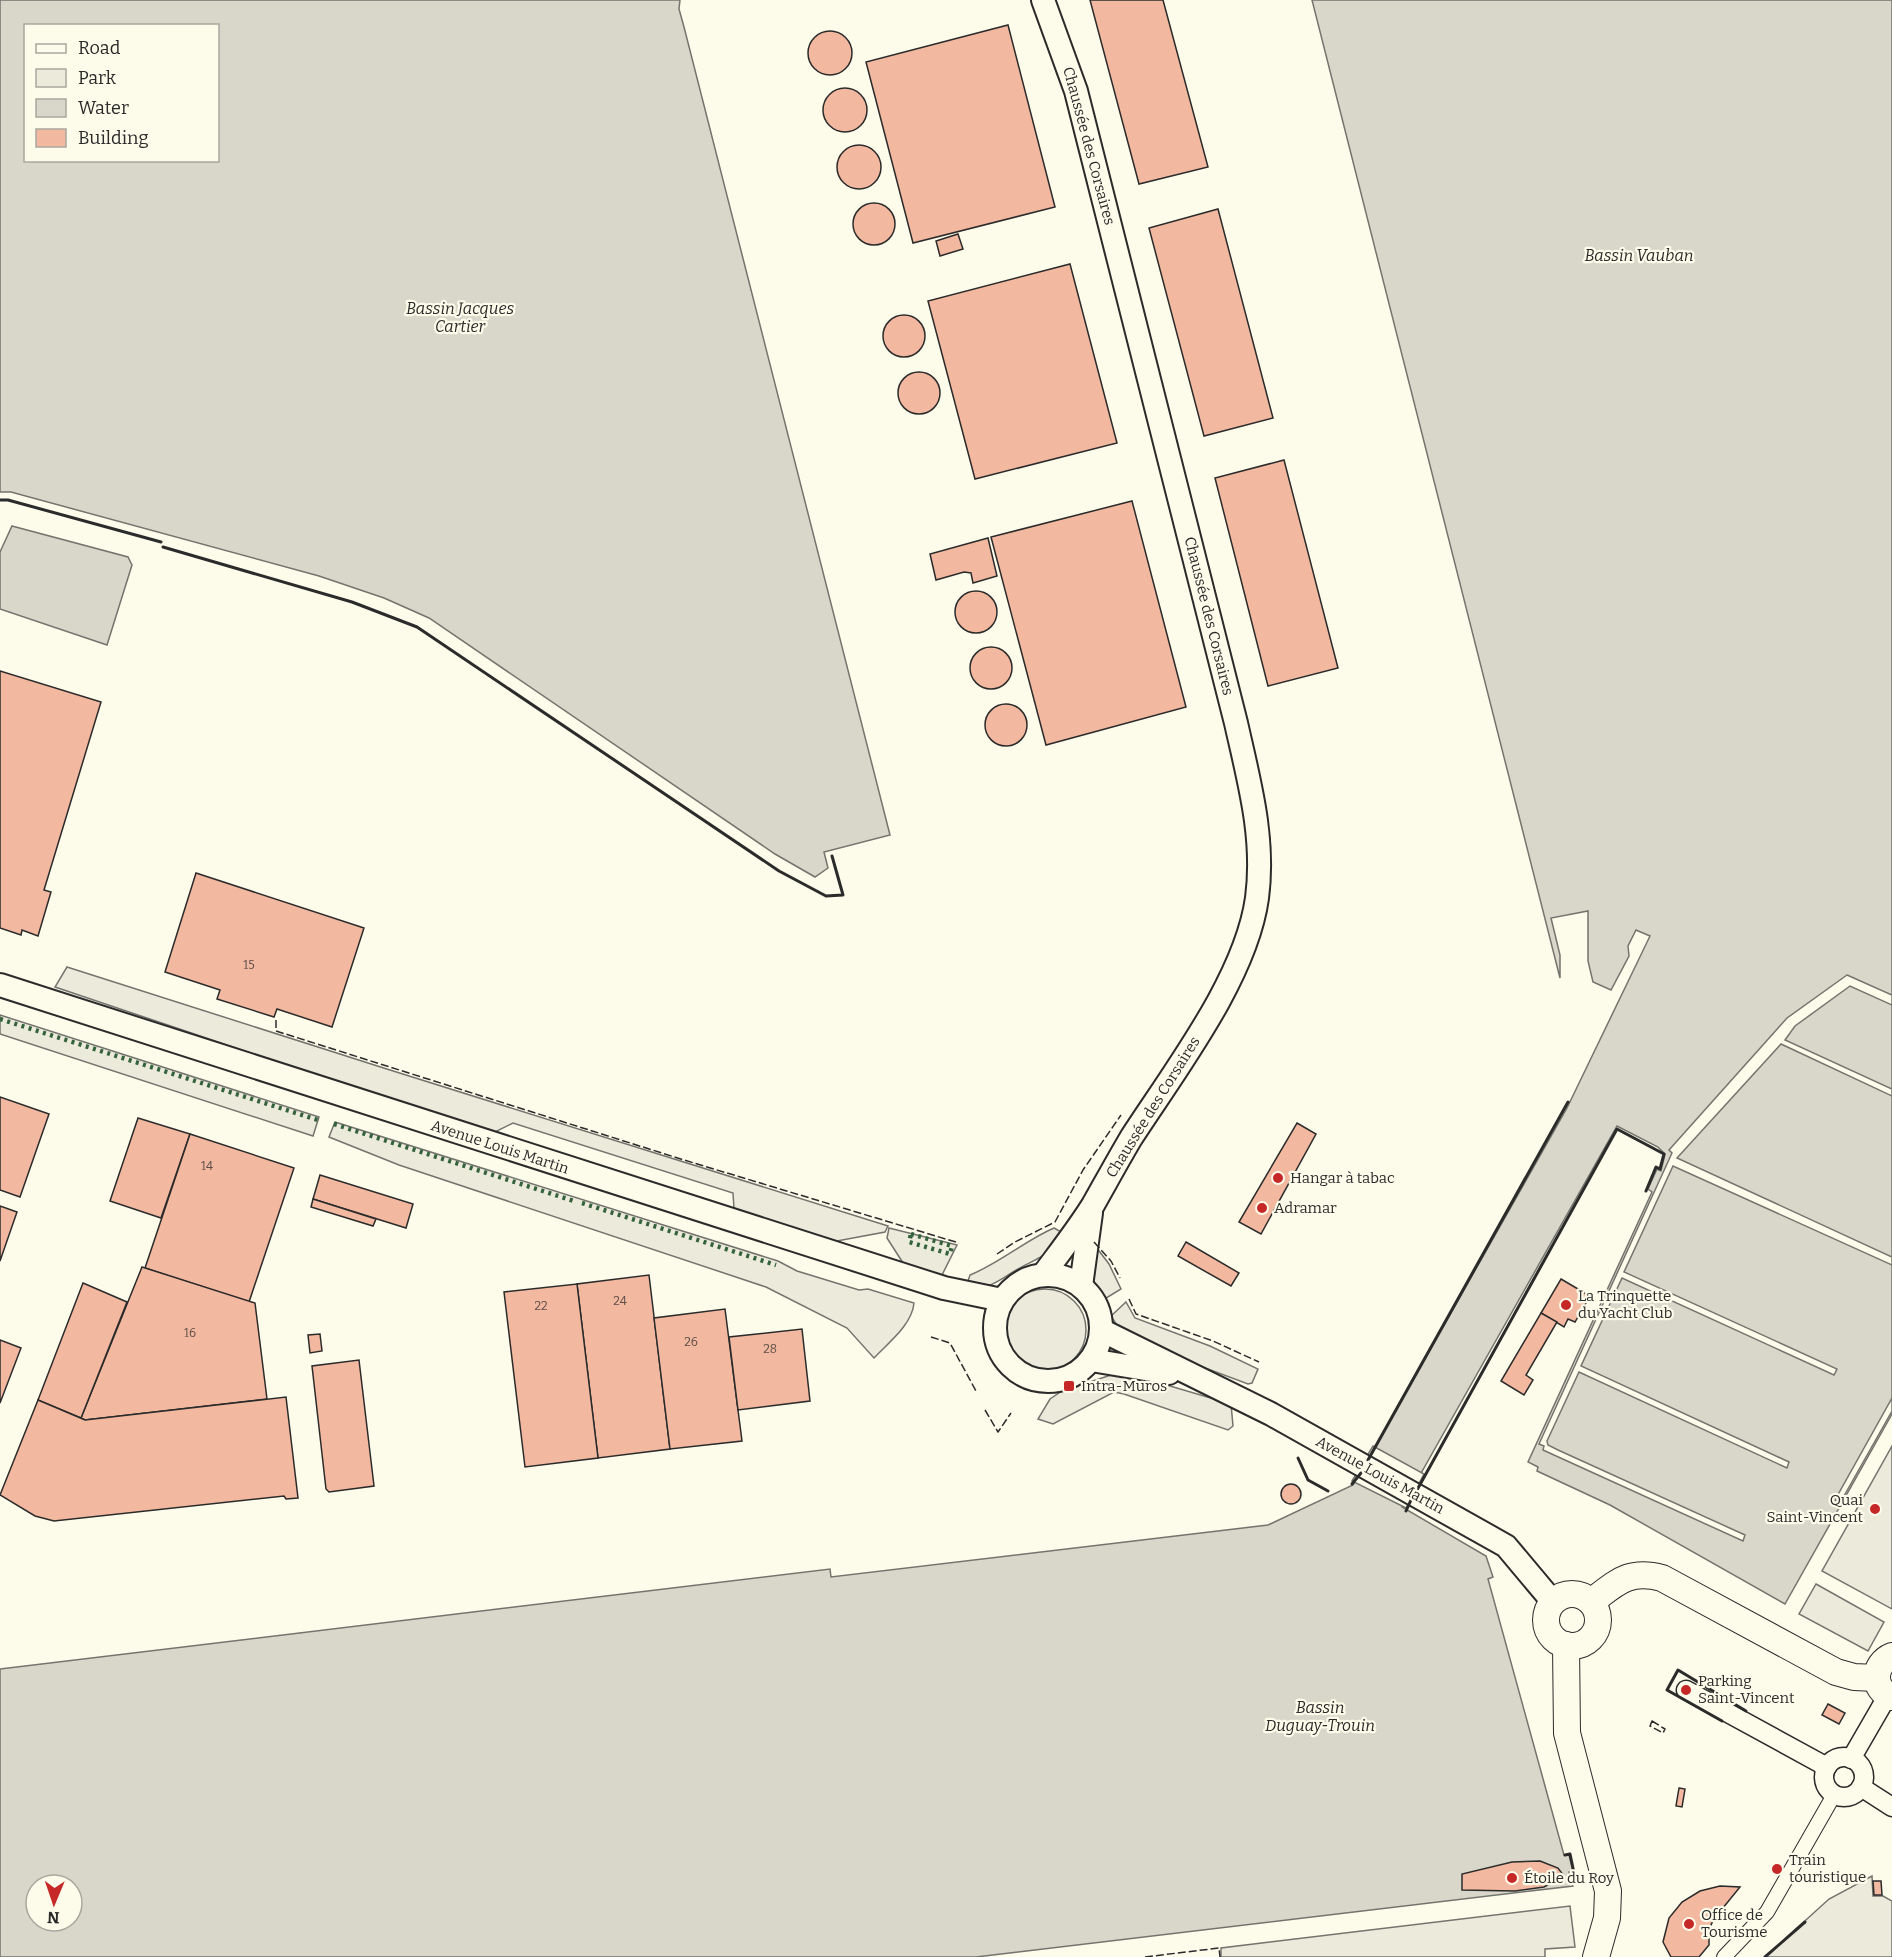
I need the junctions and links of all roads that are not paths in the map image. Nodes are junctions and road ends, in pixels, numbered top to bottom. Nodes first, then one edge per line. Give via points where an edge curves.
1 (1043, 0) edge
2 (0, 985) edge
3 (1092, 1206) junction
4 (1042, 1275) junction
5 (1081, 1286) junction
6 (1002, 1300) junction
7 (1101, 1330) junction
8 (1091, 1360) junction
9 (1187, 1375) junction
10 (1553, 1602) junction
11 (1591, 1602) junction
12 (1566, 1645) junction
13 (1892, 1656) edge
14 (1686, 1690) dead end
15 (1885, 1690) edge
16 (1851, 1759) junction
17 (1827, 1767) junction
18 (1861, 1787) junction
19 (1834, 1795) junction
20 (1892, 1807) edge
21 (1596, 1957) edge
22 (1724, 1957) edge

1 - 3 street, Chaussée des Corsaires via 1076,91 1192,549 1252,793 1259,856 1257,900 1223,990
2 - 6 street, Avenue Louis Martin via 934,1285
3 - 4 street, Chaussée des Corsaires
3 - 5 street, Chaussée des Corsaires
4 - 5 street via 1056,1275
4 - 6 street via 1019,1283
5 - 7 street via 1097,1308
6 - 8 street via 994,1323 995,1338 1008,1364 1019,1373 1045,1381 1063,1379
7 - 8 street
7 - 9 street, Avenue Louis Martin
8 - 9 street, Avenue Louis Martin
9 - 10 street, Avenue Louis Martin via 1271,1414 1506,1546
10 - 11 main road via 1576,1594
10 - 12 main road via 1546,1615 1548,1631
11 - 12 main road via 1597,1616 1595,1631 1583,1643
11 - 15 main road via 1629,1576 1662,1578 1836,1672
12 - 21 main road via 1567,1733 1608,1891
13 - 15 main road via 1880,1665
14 - 17 street
15 - 16 street
16 - 17 street via 1835,1759
16 - 18 street via 1863,1771
17 - 19 street via 1825,1782
18 - 19 street via 1846,1797
18 - 20 street
19 - 22 street via 1767,1912

